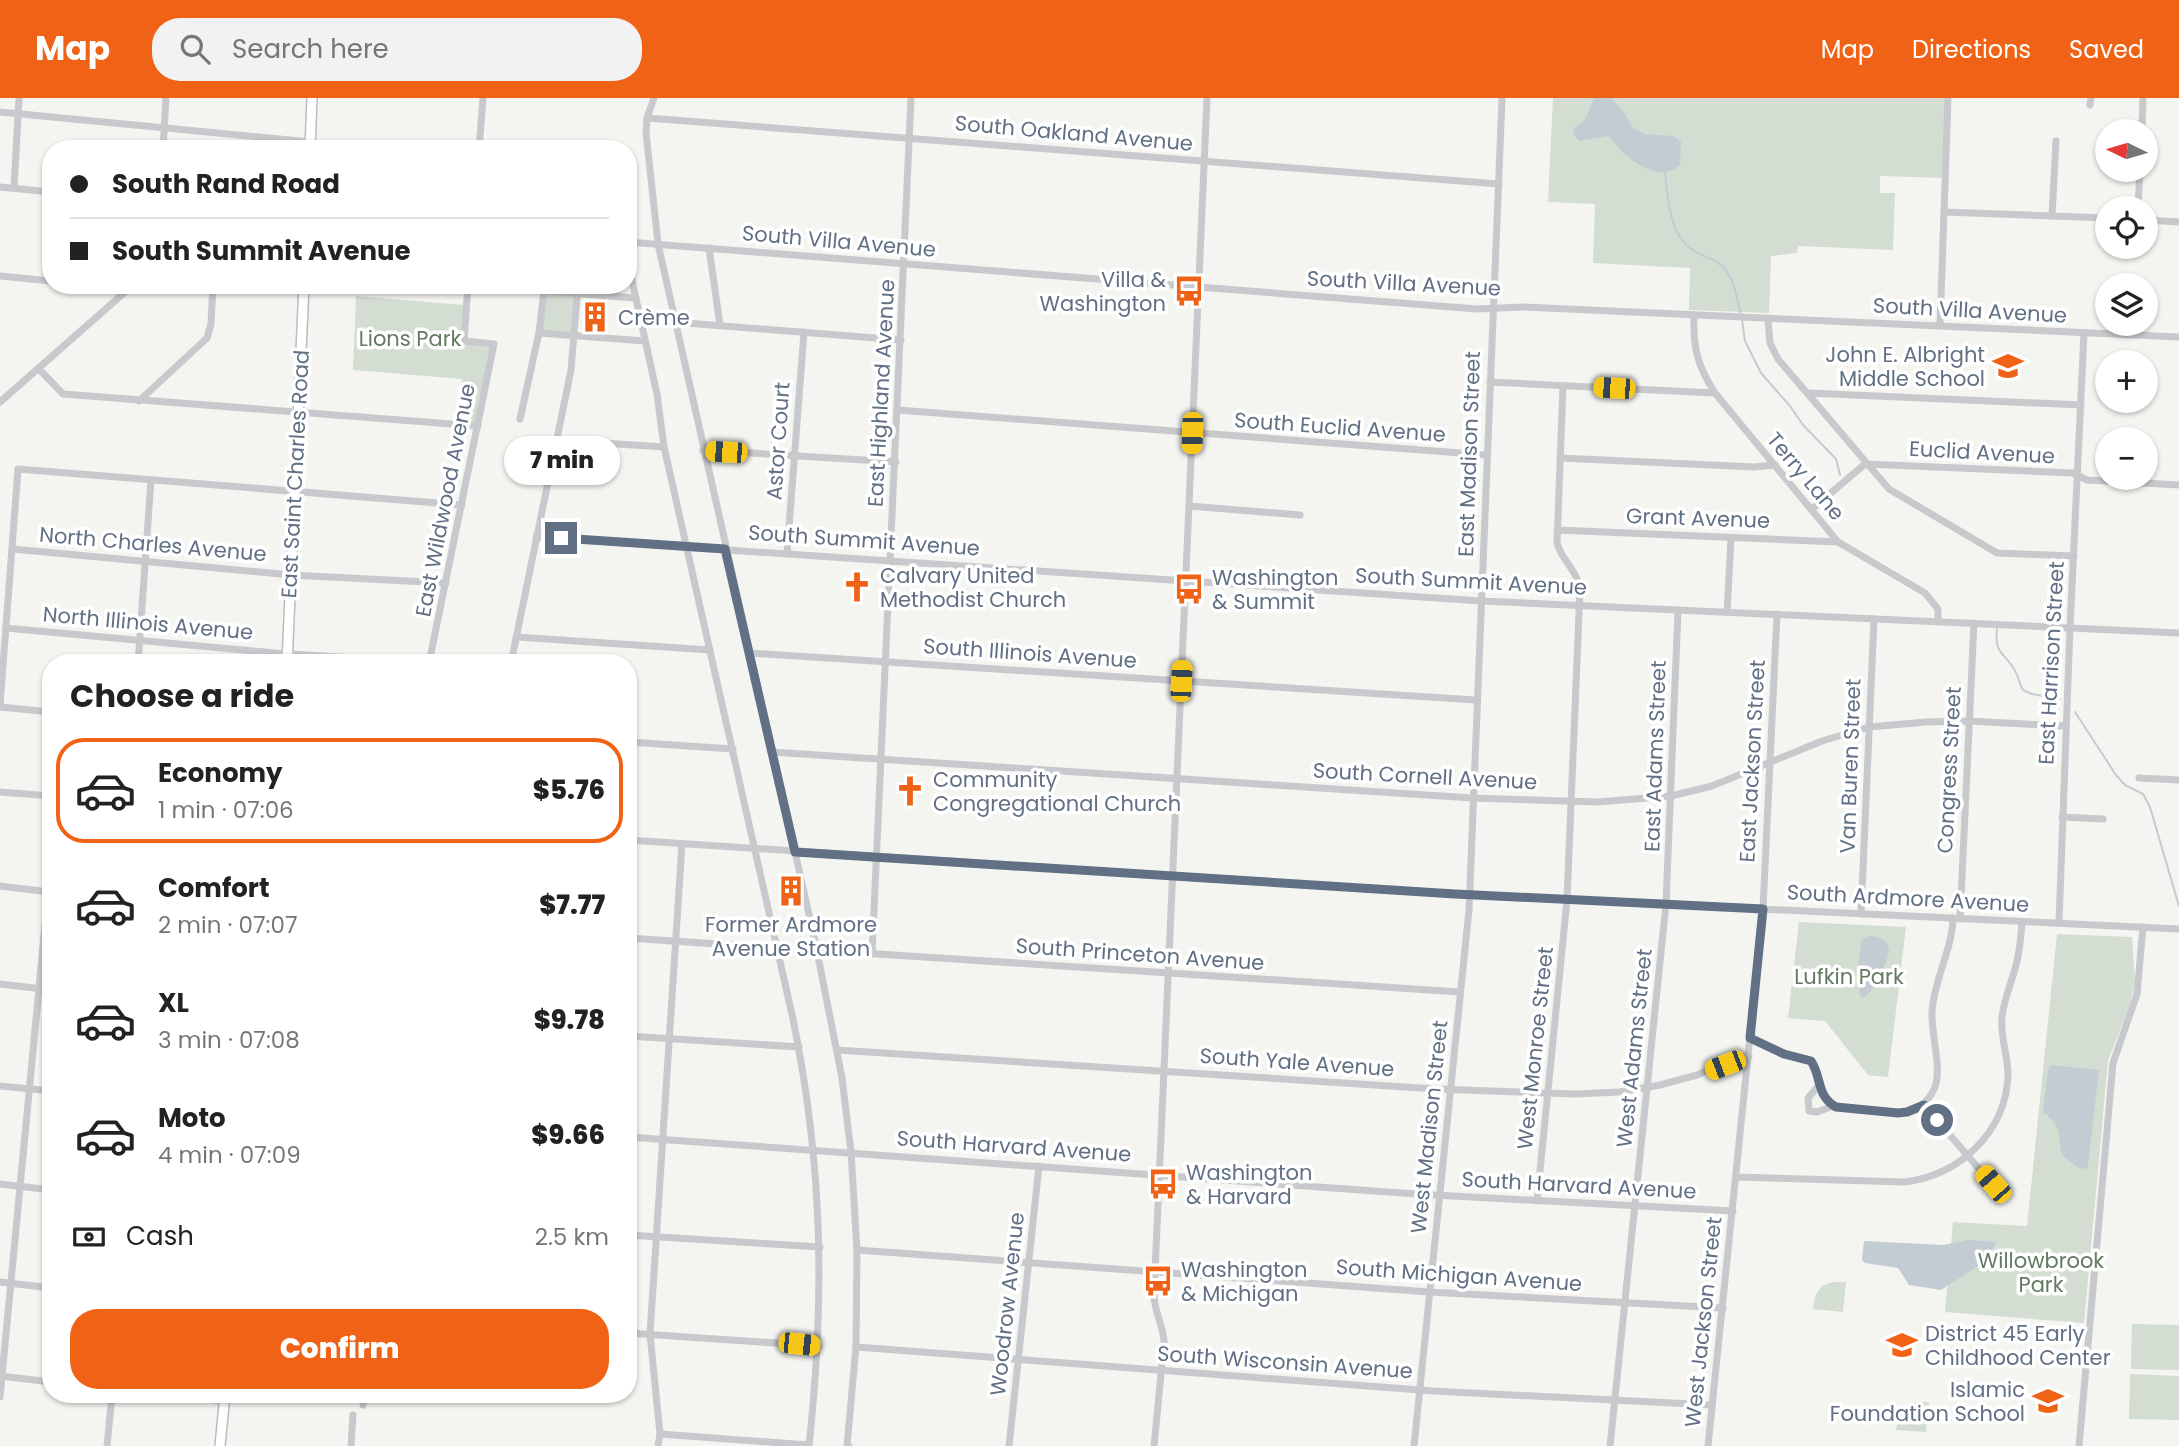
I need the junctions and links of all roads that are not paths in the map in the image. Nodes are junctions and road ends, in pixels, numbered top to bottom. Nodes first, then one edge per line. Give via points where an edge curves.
1 (19, 98) edge
2 (166, 98) edge
3 (312, 98) edge
4 (483, 98) edge
5 (654, 98) edge
6 (911, 98) edge
7 (1207, 98) edge
8 (1502, 98) edge
9 (1948, 98) edge
10 (2143, 98) edge
11 (0, 112) edge
12 (18, 114) junction
13 (647, 118) junction
14 (2142, 119) edge
15 (164, 128) junction
16 (909, 139) junction
17 (163, 140) edge
18 (267, 140) edge
19 (310, 140) edge
20 (480, 140) edge
21 (2056, 141) dead end
22 (1204, 161) junction
23 (1499, 184) junction
24 (0, 187) edge
25 (14, 188) junction
26 (42, 191) edge
27 (1944, 212) junction
28 (2052, 216) junction
29 (2095, 218) edge
30 (2158, 221) edge
31 (2179, 222) edge
32 (637, 243) edge
33 (658, 244) junction
34 (709, 248) junction
35 (905, 264) junction
36 (0, 276) edge
37 (42, 280) edge
38 (1198, 287) junction
39 (124, 294) edge
40 (213, 294) edge
41 (304, 294) edge
42 (467, 294) edge
43 (544, 294) edge
44 (578, 294) edge
45 (610, 294) edge
46 (634, 294) edge
47 (635, 298) junction
48 (1493, 308) junction
49 (1694, 315) junction
50 (1768, 319) junction
51 (674, 322) junction
52 (720, 325) junction
53 (1940, 326) junction
54 (804, 332) junction
55 (539, 333) junction
56 (2084, 333) junction
57 (574, 336) junction
58 (2179, 337) edge
59 (901, 340) junction
60 (645, 341) junction
61 (39, 369) junction
62 (1490, 382) junction
63 (1563, 386) junction
64 (1715, 393) junction
65 (1808, 393) junction
66 (139, 401) junction
67 (0, 402) edge
68 (2081, 405) junction
69 (898, 410) junction
70 (298, 414) junction
71 (520, 419) dead end
72 (478, 426) junction
73 (1192, 433) junction
74 (556, 440) junction
75 (664, 447) junction
76 (703, 450) junction
77 (1487, 455) junction
78 (794, 456) junction
79 (1560, 458) junction
80 (896, 462) junction
81 (1866, 464) junction
82 (1775, 466) junction
83 (2078, 477) junction
84 (151, 480) junction
85 (2179, 485) edge
86 (295, 493) junction
87 (462, 505) junction
88 (1189, 506) junction
89 (1812, 509) junction
90 (1300, 515) dead end
91 (1557, 530) junction
92 (536, 537) junction
93 (1731, 538) junction
94 (1838, 542) junction
95 (687, 547) junction
96 (12, 549) junction
97 (725, 549) junction
98 (787, 553) junction
99 (2074, 556) junction
100 (891, 559) junction
101 (145, 561) junction
102 (291, 575) junction
103 (1185, 579) junction
104 (446, 583) junction
105 (1481, 601) junction
106 (1580, 605) junction
107 (1678, 610) junction
108 (1727, 612) junction
109 (1777, 614) junction
110 (1874, 619) junction
111 (1938, 621) junction
112 (1974, 624) junction
113 (6, 628) junction
114 (2070, 628) junction
115 (2179, 633) edge
116 (516, 637) junction
117 (140, 640) junction
118 (710, 650) junction
119 (749, 653) junction
120 (139, 654) edge
121 (254, 654) edge
122 (287, 654) edge
123 (431, 654) edge
124 (513, 654) edge
125 (886, 662) junction
126 (1181, 681) junction
127 (1476, 700) junction
128 (0, 706) edge
129 (42, 711) edge
130 (1969, 721) junction
131 (2066, 726) junction
132 (1870, 727) junction
133 (637, 744) edge
134 (733, 749) junction
135 (771, 752) junction
136 (882, 759) junction
137 (1770, 762) junction
138 (1176, 778) junction
139 (2139, 778) dead end
140 (2179, 780) edge
141 (0, 792) edge
142 (42, 795) edge
143 (1671, 796) junction
144 (1472, 798) junction
145 (1572, 801) junction
146 (2062, 817) junction
147 (2103, 819) dead end
148 (637, 841) edge
149 (682, 844) junction
150 (755, 849) junction
151 (795, 852) junction
152 (877, 857) junction
153 (1172, 876) junction
154 (0, 886) edge
155 (42, 890) edge
156 (1468, 895) junction
157 (1567, 900) junction
158 (1666, 904) junction
159 (1763, 909) junction
160 (1861, 914) junction
161 (1956, 919) junction
162 (2022, 922) junction
163 (2059, 922) junction
164 (2143, 926) junction
165 (2179, 929) edge
166 (637, 939) edge
167 (675, 941) junction
168 (777, 948) junction
169 (817, 950) junction
170 (42, 953) edge
171 (872, 954) junction
172 (1168, 973) junction
173 (0, 984) edge
174 (38, 988) junction
175 (42, 989) edge
176 (1460, 992) junction
177 (637, 1037) edge
178 (1750, 1038) junction
179 (669, 1039) junction
180 (799, 1047) junction
181 (837, 1050) junction
182 (1749, 1056) junction
183 (1164, 1071) junction
184 (1819, 1085) junction
185 (0, 1086) edge
186 (1648, 1087) junction
187 (28, 1089) junction
188 (1450, 1089) junction
189 (42, 1090) edge
190 (1547, 1094) junction
191 (1924, 1105) junction
192 (1833, 1106) junction
193 (637, 1138) edge
194 (663, 1139) junction
195 (814, 1149) junction
196 (851, 1152) junction
197 (1969, 1157) junction
198 (1040, 1166) junction
199 (1159, 1175) junction
200 (1736, 1177) junction
201 (0, 1184) edge
202 (1993, 1184) dead end
203 (19, 1186) junction
204 (42, 1189) edge
205 (1439, 1195) junction
206 (1537, 1200) junction
207 (1635, 1206) junction
208 (1732, 1210) junction
209 (637, 1235) edge
210 (656, 1236) junction
211 (820, 1247) junction
212 (857, 1250) junction
213 (1029, 1263) junction
214 (1155, 1272) junction
215 (0, 1282) edge
216 (10, 1283) junction
217 (42, 1287) edge
218 (1429, 1292) junction
219 (1625, 1303) junction
220 (1723, 1308) junction
221 (637, 1334) edge
222 (650, 1335) junction
223 (819, 1346) junction
224 (856, 1348) junction
225 (1018, 1360) junction
226 (1162, 1370) junction
227 (1, 1376) edge
228 (42, 1381) edge
229 (1419, 1390) junction
230 (0, 1396) edge
231 (1615, 1400) junction
232 (111, 1403) edge
233 (224, 1403) edge
234 (1712, 1405) junction
235 (353, 1415) dead end
236 (660, 1434) junction
237 (107, 1446) edge
238 (220, 1446) edge
239 (351, 1446) edge
240 (658, 1446) edge
241 (809, 1446) edge
242 (848, 1446) edge
243 (1009, 1446) edge
244 (1154, 1446) edge
245 (1414, 1446) edge
246 (1610, 1446) edge
247 (1708, 1446) edge
248 (2079, 1446) edge

1 - 12 street
2 - 15 street
3 - 19 main road
4 - 20 street
5 - 13 street
6 - 16 street, East Highland Avenue
7 - 22 street
8 - 23 street, East Madison Street
9 - 27 street
10 - 14 street
11 - 12 street
12 - 15 street
12 - 25 street
13 - 16 street, South Oakland Avenue
13 - 33 street
15 - 17 street
15 - 18 street
16 - 22 street, South Oakland Avenue
16 - 35 street, East Highland Avenue
21 - 28 street
22 - 23 street, South Oakland Avenue
22 - 38 street
23 - 48 street, East Madison Street
24 - 25 street
25 - 26 street
27 - 28 street
27 - 53 street
28 - 29 street
30 - 31 street
32 - 33 street, South Villa Avenue
33 - 34 street, South Villa Avenue
33 - 51 street
34 - 35 street, South Villa Avenue
34 - 52 street
35 - 38 street, South Villa Avenue
35 - 59 street, East Highland Avenue
36 - 37 street
38 - 48 street, South Villa Avenue
38 - 73 street
39 - 61 street
40 - 66 street via 207,338
41 - 70 main road, East Saint Charles Road
42 - 72 street, East Wildwood Avenue via 464,341 494,344
43 - 55 street
44 - 57 street
45 - 47 street
46 - 47 street
47 - 60 street
48 - 49 street, South Villa Avenue
48 - 62 street, East Madison Street
49 - 50 street, South Villa Avenue
49 - 64 street, Terry Lane via 1695,354
50 - 53 street, South Villa Avenue
50 - 65 street via 1770,343 1778,359
51 - 52 street
51 - 76 street
52 - 54 street
53 - 56 street, South Villa Avenue
54 - 59 street
54 - 78 street, Astor Court
55 - 57 street
55 - 71 street
56 - 58 street, South Villa Avenue
56 - 68 street, East Harrison Street
57 - 60 street
57 - 74 street
59 - 69 street, East Highland Avenue
60 - 75 street
61 - 66 street via 63,394
61 - 67 street
62 - 63 street
62 - 77 street, East Madison Street
63 - 64 street
63 - 79 street
64 - 82 street, Terry Lane
65 - 68 street
65 - 81 street
66 - 70 street
68 - 83 street, East Harrison Street
69 - 73 street, South Euclid Avenue
69 - 80 street, East Highland Avenue
70 - 72 street
70 - 86 main road, East Saint Charles Road
72 - 87 street, East Wildwood Avenue
73 - 77 street, South Euclid Avenue
73 - 88 street
74 - 75 street
74 - 92 street
75 - 95 street
76 - 78 street
76 - 97 street
77 - 105 street, East Madison Street
78 - 80 street
78 - 98 street, Astor Court
79 - 82 street
79 - 91 street
80 - 100 street, East Highland Avenue
81 - 83 street, Euclid Avenue
81 - 89 street
81 - 99 street via 1889,489 1997,553
82 - 89 street, Terry Lane
83 - 85 street, Euclid Avenue
83 - 99 street, East Harrison Street
84 - 86 street
84 - 96 street via 19,469
84 - 101 street
86 - 87 street
86 - 102 main road, East Saint Charles Road
87 - 104 street, East Wildwood Avenue
88 - 90 street
88 - 103 street
89 - 94 street, Terry Lane
91 - 93 street, Grant Avenue
91 - 106 street, West Monroe Street via 1560,552 1579,582
92 - 95 street, South Summit Avenue
92 - 116 street
93 - 94 street, Grant Avenue
93 - 108 street
94 - 111 street, Terry Lane via 1925,593 1938,609
95 - 97 street, South Summit Avenue
95 - 118 street
96 - 101 street, North Charles Avenue
96 - 113 street
97 - 98 street, South Summit Avenue
97 - 119 street
98 - 100 street, South Summit Avenue
99 - 114 street, East Harrison Street
100 - 103 street, South Summit Avenue
100 - 125 street, East Highland Avenue
101 - 102 street, North Charles Avenue
101 - 117 street
102 - 104 street, North Charles Avenue
102 - 122 main road, East Saint Charles Road
103 - 105 street, South Summit Avenue
103 - 126 street
104 - 123 street, East Wildwood Avenue
105 - 106 street, South Summit Avenue
105 - 127 street, East Madison Street
106 - 107 street, South Summit Avenue
106 - 145 street, West Monroe Street
107 - 108 street, South Summit Avenue
107 - 143 street, East Adams Street
108 - 109 street, South Summit Avenue
109 - 110 street, South Summit Avenue
109 - 137 street, East Jackson Street
110 - 111 street, South Summit Avenue
110 - 132 street, Van Buren Street
111 - 112 street, South Summit Avenue
112 - 114 street, South Summit Avenue
112 - 130 street, Congress Street
113 - 117 street, North Illinois Avenue
113 - 128 street
114 - 115 street, South Summit Avenue
114 - 131 street, East Harrison Street
116 - 118 street
116 - 124 street
117 - 120 street
117 - 121 street, North Illinois Avenue
118 - 134 street
119 - 125 street, South Illinois Avenue
119 - 135 street
125 - 126 street, South Illinois Avenue
125 - 136 street, East Highland Avenue
126 - 127 street, South Illinois Avenue
126 - 138 street
127 - 144 street, East Madison Street
128 - 129 street
130 - 131 street, South Cornell Avenue
130 - 132 street, South Cornell Avenue
130 - 161 street, Congress Street
131 - 146 street, East Harrison Street
132 - 137 street, South Cornell Avenue
132 - 160 street, Van Buren Street
133 - 134 street
134 - 150 street
135 - 136 street, South Cornell Avenue
135 - 151 street
136 - 138 street, South Cornell Avenue
136 - 152 street, East Highland Avenue
137 - 143 street, South Cornell Avenue via 1712,786
137 - 159 street, East Jackson Street
138 - 144 street, South Cornell Avenue
138 - 153 street
139 - 140 street
141 - 142 street
143 - 145 street, South Cornell Avenue
143 - 158 street, East Adams Street
144 - 145 street, South Cornell Avenue
144 - 156 street, East Madison Street
145 - 157 street, West Monroe Street
146 - 147 street
146 - 163 street, East Harrison Street
148 - 149 street, South Ardmore Avenue
149 - 150 street, South Ardmore Avenue
149 - 167 street
150 - 151 street, South Ardmore Avenue
150 - 168 street
151 - 152 street, South Ardmore Avenue
151 - 169 street
152 - 153 street, South Ardmore Avenue
152 - 171 street, East Highland Avenue
153 - 156 street, South Ardmore Avenue
153 - 172 street
154 - 155 street
156 - 157 street, South Ardmore Avenue
156 - 176 street, West Madison Street
157 - 158 street, South Ardmore Avenue
157 - 190 street, West Monroe Street
158 - 159 street, South Ardmore Avenue
158 - 186 street, West Adams Street
159 - 160 street, South Ardmore Avenue
159 - 178 street, West Jackson Street
160 - 161 street, South Ardmore Avenue
161 - 162 street, South Ardmore Avenue
161 - 191 street, Congress Street via 1933,999 1937,1077
162 - 163 street, South Ardmore Avenue
162 - 197 street via 2002,1019 2008,1064 2005,1097 1992,1128
163 - 164 street, South Ardmore Avenue
164 - 165 street, South Ardmore Avenue
164 - 248 street via 2137,994 2112,1074
166 - 167 street
167 - 168 street
167 - 179 street
168 - 180 street
169 - 171 street, South Princeton Avenue
169 - 181 street
170 - 174 street
171 - 172 street, South Princeton Avenue
172 - 176 street, South Princeton Avenue
172 - 183 street
173 - 174 street
174 - 175 street
174 - 187 street
176 - 188 street, West Madison Street
177 - 179 street
178 - 182 street, West Jackson Street
178 - 184 street via 1811,1061
179 - 180 street
179 - 194 street
180 - 195 street
181 - 183 street, South Yale Avenue
181 - 196 street
182 - 186 street, South Yale Avenue
182 - 200 street, West Jackson Street
183 - 188 street, South Yale Avenue
183 - 199 street
184 - 192 street
184 - 192 street via 1808,1098 1809,1111
185 - 187 street
186 - 190 street, South Yale Avenue
186 - 207 street, West Adams Street
187 - 189 street
187 - 203 street
188 - 190 street, South Yale Avenue
188 - 205 street, West Madison Street
190 - 206 street, West Monroe Street
191 - 192 street via 1898,1113
191 - 197 street
193 - 194 street, South Harvard Avenue
194 - 195 street, South Harvard Avenue
194 - 210 street
195 - 196 street, South Harvard Avenue
195 - 211 street
196 - 198 street, South Harvard Avenue
196 - 212 street
197 - 200 street via 1933,1176 1905,1182
197 - 202 street
198 - 199 street, South Harvard Avenue
198 - 213 street, Woodrow Avenue
199 - 205 street, South Harvard Avenue
199 - 214 street
200 - 208 street, West Jackson Street
201 - 203 street
203 - 204 street
203 - 216 street
205 - 206 street, South Harvard Avenue
205 - 218 street, West Madison Street
206 - 207 street, South Harvard Avenue
207 - 208 street, South Harvard Avenue
207 - 219 street, West Adams Street
208 - 220 street, West Jackson Street
209 - 210 street
210 - 211 street
210 - 222 street
211 - 223 street
212 - 213 street, South Michigan Avenue
212 - 224 street
213 - 214 street, South Michigan Avenue
213 - 225 street, Woodrow Avenue
214 - 218 street, South Michigan Avenue
214 - 226 street via 1155,1309 1164,1337
215 - 216 street
216 - 217 street
216 - 227 street
218 - 219 street, South Michigan Avenue
218 - 229 street, West Madison Street
219 - 220 street, South Michigan Avenue
219 - 231 street, West Adams Street
220 - 234 street, West Jackson Street
221 - 222 street
222 - 223 street
222 - 236 street
223 - 241 street
224 - 225 street, South Wisconsin Avenue
224 - 242 street
225 - 226 street, South Wisconsin Avenue
225 - 243 street, Woodrow Avenue
226 - 229 street, South Wisconsin Avenue
226 - 244 street
227 - 228 street
227 - 230 street
229 - 231 street, South Wisconsin Avenue
229 - 245 street, West Madison Street
231 - 234 street, South Wisconsin Avenue
231 - 246 street, West Adams Street
232 - 237 street
233 - 238 main road
234 - 247 street, West Jackson Street
235 - 239 street
236 - 240 street
236 - 241 street

